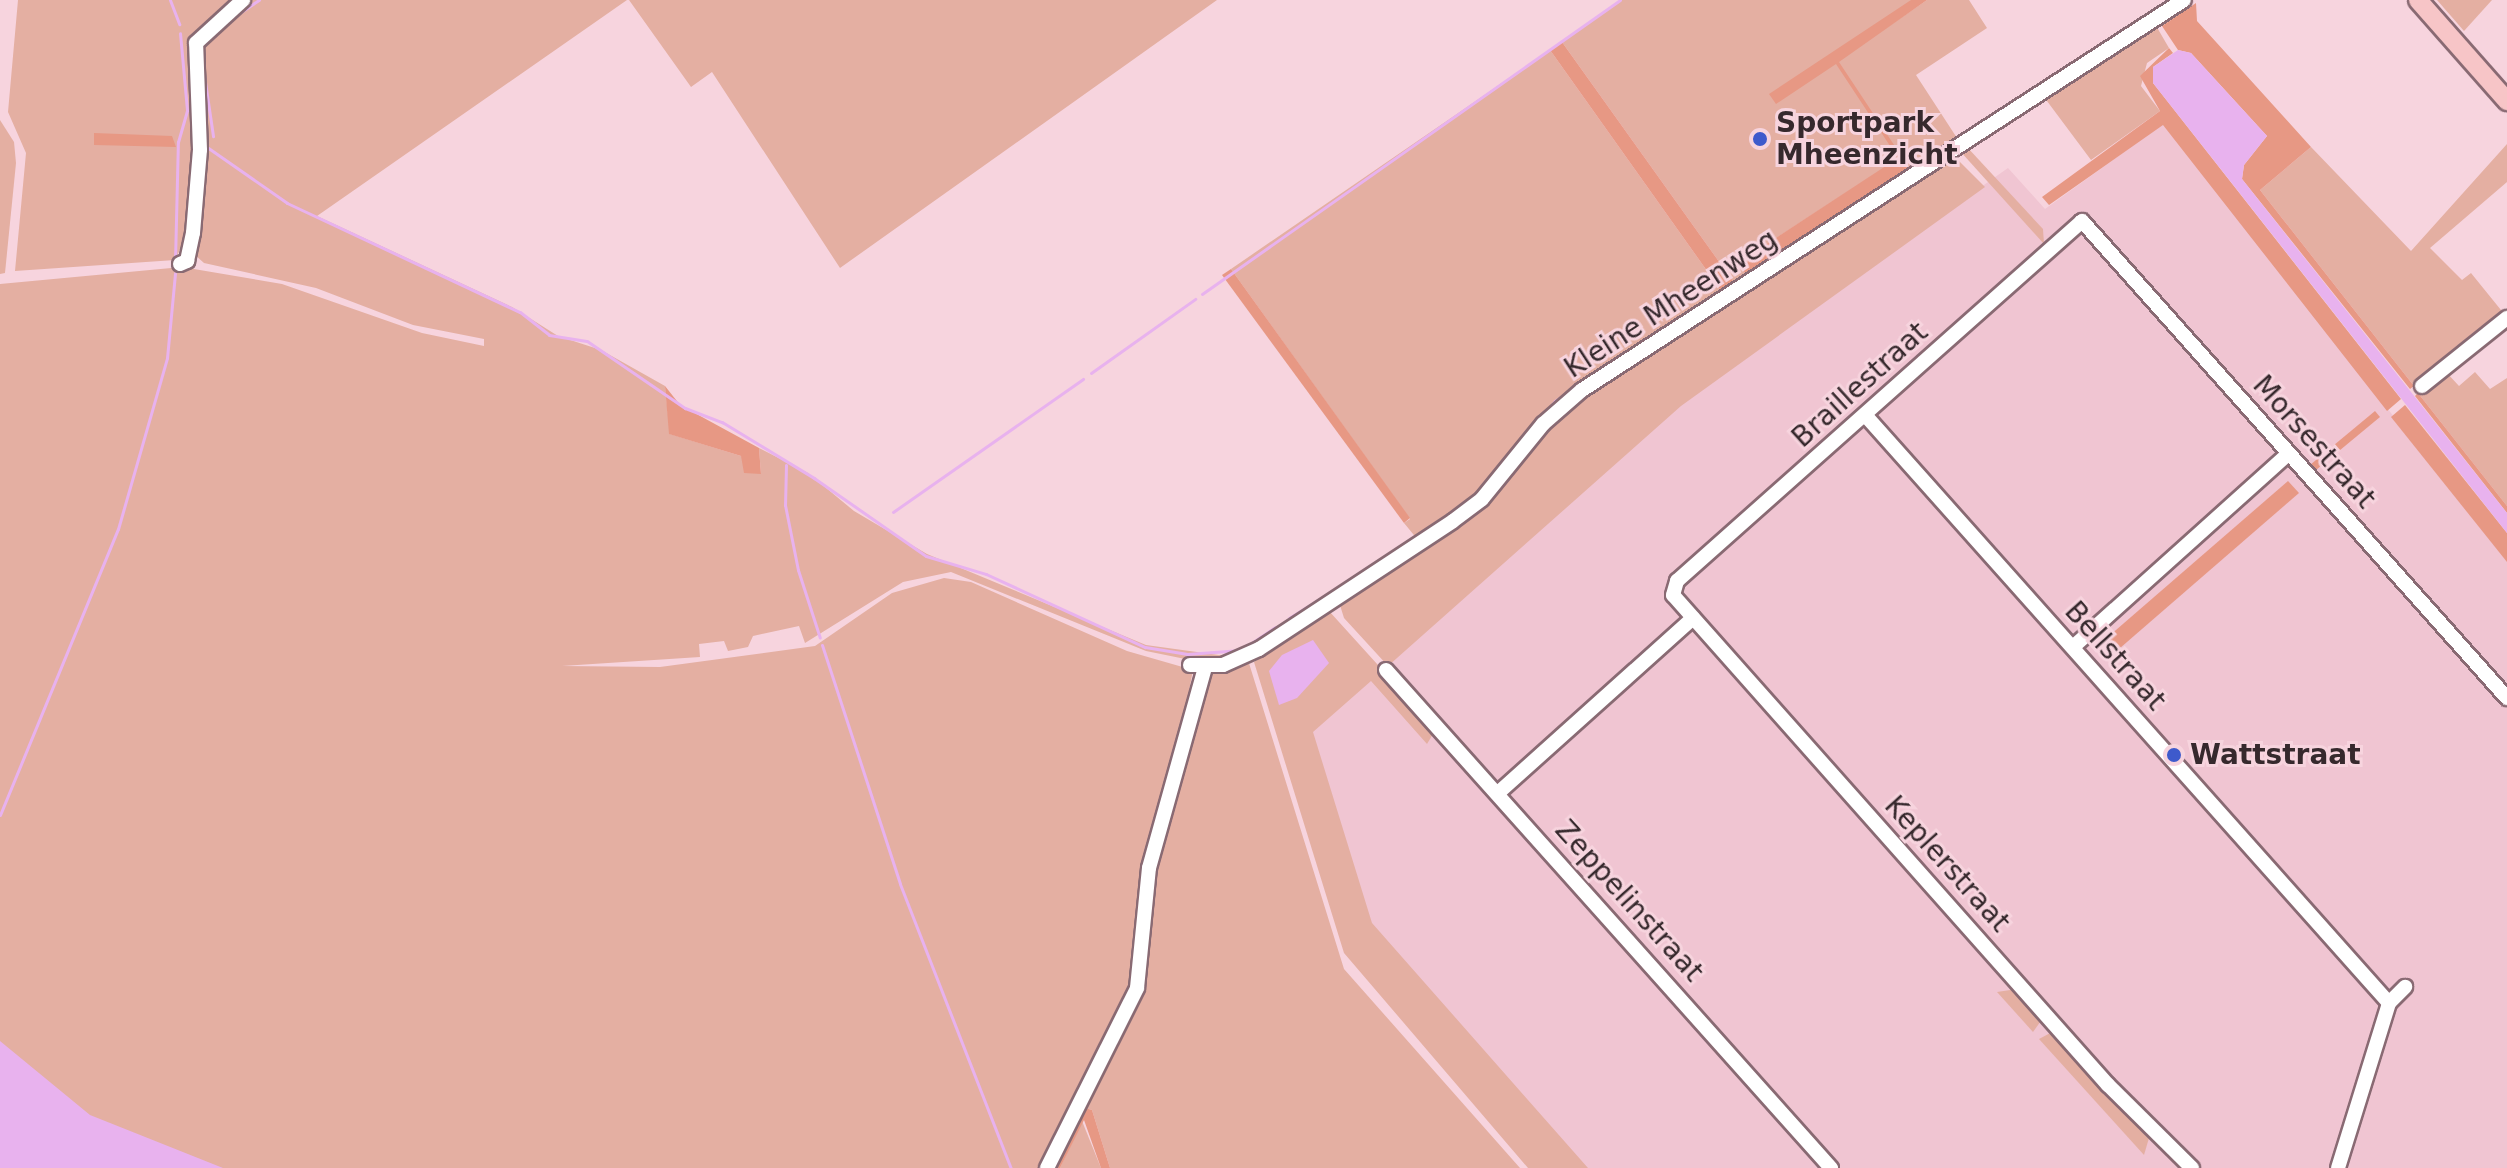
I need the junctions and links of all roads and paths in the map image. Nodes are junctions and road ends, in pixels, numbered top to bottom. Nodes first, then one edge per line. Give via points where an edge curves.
1 (243, 0) edge
2 (2184, 0) edge
3 (2418, 0) edge
4 (2507, 101) edge
5 (2082, 221) joint
6 (180, 264) dead end
7 (2507, 318) edge
8 (2422, 386) dead end
9 (1866, 416) junction
10 (2289, 453) junction
11 (1673, 587) joint
12 (1693, 618) junction
13 (2073, 647) junction
14 (1386, 670) dead end
15 (2507, 698) edge
16 (1498, 793) junction
17 (2405, 987) dead end
18 (2389, 1003) junction
19 (1047, 1168) edge
20 (1831, 1168) edge
21 (2192, 1168) edge
22 (2338, 1168) edge

1 - 6 street via 196,43 200,150 193,233 187,261
2 - 19 street, Kleine Mheenweg via 1582,390 1543,424 1482,499 1453,521 1259,649 1198,666 1149,868 1137,988
3 - 4 main road
5 - 9 street, Braillestraat
5 - 10 street, Morsestraat
7 - 8 street
9 - 11 street, Braillestraat
9 - 13 street, Bellstraat
10 - 13 street
10 - 15 street, Morsestraat
11 - 12 street, Keplerstraat
12 - 16 street
12 - 21 street, Keplerstraat via 2117,1095
13 - 18 street, Bellstraat
14 - 16 street, Zeppelinstraat
16 - 20 street, Zeppelinstraat
17 - 18 street
18 - 22 street

